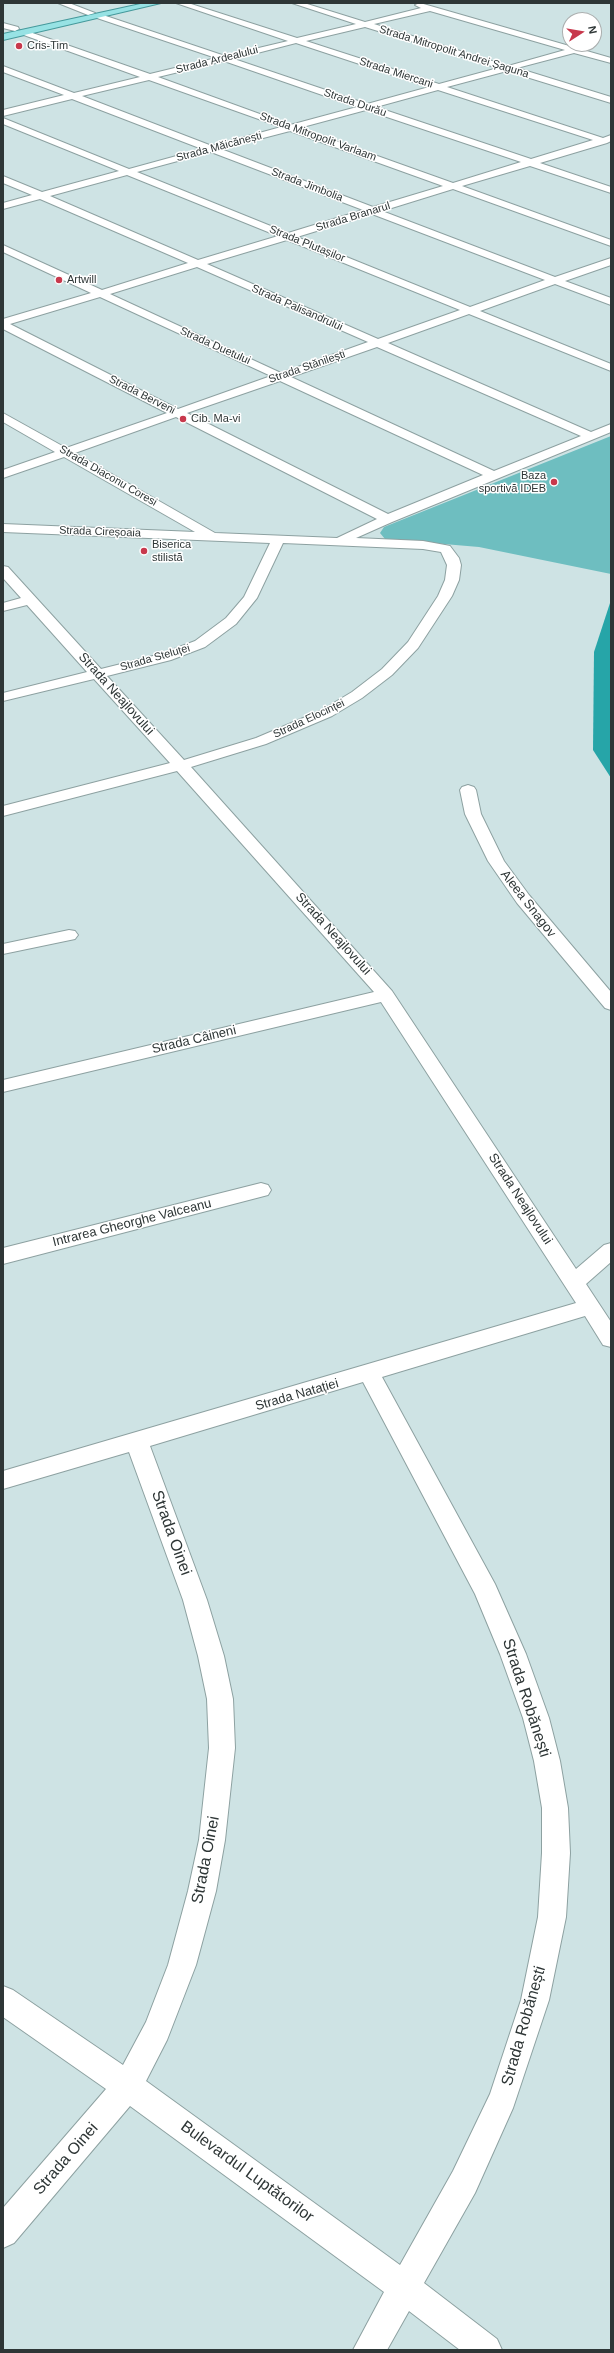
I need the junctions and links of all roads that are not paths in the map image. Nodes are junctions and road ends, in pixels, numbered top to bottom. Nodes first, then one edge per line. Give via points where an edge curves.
1 (62, 3) edge
2 (131, 3) edge
3 (157, 3) edge
4 (180, 3) edge
5 (296, 3) edge
6 (412, 3) edge
7 (431, 8) junction
8 (91, 13) junction
9 (100, 16) junction
10 (365, 24) junction
11 (3, 25) edge
12 (20, 31) junction
13 (3, 32) edge
14 (3, 37) edge
15 (297, 41) junction
16 (562, 46) edge
17 (567, 52) edge
18 (581, 52) edge
19 (225, 58) junction
20 (611, 61) edge
21 (507, 68) junction
22 (3, 69) edge
23 (150, 77) junction
24 (439, 87) junction
25 (73, 96) junction
26 (611, 100) edge
27 (367, 106) junction
28 (3, 113) edge
29 (3, 120) edge
30 (291, 127) junction
31 (608, 140) edge
32 (212, 149) junction
33 (531, 162) junction
34 (128, 172) junction
35 (3, 179) edge
36 (454, 186) junction
37 (611, 190) edge
38 (40, 196) junction
39 (3, 206) edge
40 (374, 211) junction
41 (288, 236) junction
42 (611, 243) edge
43 (3, 248) edge
44 (611, 261) edge
45 (197, 264) junction
46 (556, 280) junction
47 (99, 293) junction
48 (611, 302) edge
49 (470, 311) junction
50 (3, 324) edge
51 (378, 343) junction
52 (611, 368) edge
53 (281, 376) junction
54 (176, 412) junction
55 (3, 417) edge
56 (611, 428) edge
57 (591, 436) junction
58 (66, 451) junction
59 (3, 474) edge
60 (493, 476) junction
61 (387, 519) junction
62 (3, 528) edge
63 (213, 536) junction
64 (278, 539) junction
65 (340, 541) junction
66 (3, 570) edge
67 (30, 600) junction
68 (3, 606) edge
69 (97, 674) junction
70 (3, 697) edge
71 (181, 766) junction
72 (468, 790) dead end
73 (3, 811) edge
74 (68, 935) dead end
75 (3, 949) edge
76 (386, 995) junction
77 (611, 1004) edge
78 (3, 1086) edge
79 (261, 1190) dead end
80 (611, 1250) edge
81 (3, 1256) edge
82 (574, 1283) junction
83 (590, 1307) junction
84 (611, 1339) edge
85 (369, 1373) junction
86 (137, 1441) junction
87 (3, 1480) edge
88 (3, 2000) edge
89 (128, 2086) junction
90 (3, 2232) edge
91 (405, 2288) junction
92 (369, 2350) edge
93 (486, 2350) edge

1 - 8 street
2 - 8 main road
3 - 9 main road
4 - 15 street, Strada Miercani
5 - 10 street, Strada Mitropolit Andrei Șaguna
6 - 7 street
7 - 10 street, Strada Ardealului
7 - 16 street
8 - 12 main road
9 - 12 main road
9 - 19 street, Strada Durău
10 - 15 street, Strada Ardealului
10 - 21 street, Strada Mitropolit Andrei Șaguna
11 - 12 street, Strada Mitropolit Varlaam
12 - 13 main road
12 - 14 main road
12 - 23 street, Strada Mitropolit Varlaam
15 - 19 street, Strada Ardealului
15 - 24 street, Strada Miercani
17 - 21 street, Strada Măicănești
18 - 20 street
19 - 23 street, Strada Ardealului
19 - 27 street, Strada Durău
21 - 24 street, Strada Măicănești
21 - 26 street, Strada Mitropolit Andrei Șaguna
22 - 25 street, Strada Jimbolia
23 - 25 street, Strada Ardealului
23 - 30 street, Strada Mitropolit Varlaam
24 - 27 street, Strada Măicănești
24 - 31 street, Strada Miercani
25 - 28 street, Strada Ardealului
25 - 32 street, Strada Jimbolia
27 - 30 street, Strada Măicănești
27 - 33 street, Strada Durău
29 - 34 street, Strada Plutașilor
30 - 32 street, Strada Măicănești
30 - 36 street, Strada Mitropolit Varlaam
31 - 33 street, Strada Branarul
32 - 34 street, Strada Măicănești
32 - 40 street, Strada Jimbolia
33 - 36 street, Strada Branarul
33 - 37 street, Strada Durău
34 - 38 street, Strada Măicănești
34 - 41 street, Strada Plutașilor
35 - 38 street, Strada Palisandrului
36 - 40 street, Strada Branarul
36 - 42 street, Strada Mitropolit Varlaam
38 - 39 street, Strada Măicănești
38 - 45 street, Strada Palisandrului
40 - 41 street, Strada Branarul
40 - 46 street, Strada Jimbolia
41 - 45 street, Strada Branarul
41 - 49 street, Strada Plutașilor
43 - 47 street, Strada Duetului
44 - 46 street, Strada Stănilești
45 - 47 street, Strada Branarul
45 - 51 street, Strada Palisandrului
46 - 48 street, Strada Jimbolia
46 - 49 street, Strada Stănilești
47 - 50 street, Strada Branarul
47 - 53 street, Strada Duetului
49 - 51 street, Strada Stănilești
49 - 52 street, Strada Plutașilor
50 - 54 street, Strada Berveni
51 - 53 street, Strada Stănilești
51 - 57 street, Strada Palisandrului
53 - 54 street, Strada Stănilești
53 - 60 street, Strada Duetului
54 - 58 street, Strada Stănilești
54 - 61 street, Strada Berveni
55 - 58 street, Strada Diaconu Coresi
56 - 57 street
57 - 60 street
58 - 59 street, Strada Stănilești
58 - 63 street, Strada Diaconu Coresi
60 - 61 street
61 - 65 street
62 - 63 street, Strada Cireșoaia
63 - 64 street, Strada Cireșoaia
64 - 65 street, Strada Cireșoaia
64 - 69 street, Strada Steluței via 250,598 231,621 214,636 185,651
65 - 71 street, Strada Elocinței via 430,546 449,552 454,565 452,580 445,596 417,640 387,672 357,695 327,713 261,742
66 - 67 street, Strada Neajlovului
67 - 68 street
67 - 69 street, Strada Neajlovului
69 - 70 street, Strada Steluței
69 - 71 street, Strada Neajlovului
71 - 73 street, Strada Elocinței
71 - 76 street, Strada Neajlovului
72 - 77 street, Aleea Snagov via 473,814 496,862 523,899
74 - 75 street
76 - 78 street, Strada Câineni
76 - 82 street, Strada Neajlovului
79 - 81 street, Intrarea Gheorghe Valceanu
80 - 82 street
82 - 83 street, Strada Neajlovului
83 - 84 street, Strada Neajlovului
83 - 85 street, Strada Natației
85 - 86 street, Strada Natației
85 - 91 street, Strada Robănești via 486,1591 514,1654 540,1733 555,1808 556,1854 552,1917 535,2000 503,2098 464,2182
86 - 87 street, Strada Natației
86 - 89 street, Strada Oinei via 196,1600 220,1699 222,1748 212,1840 202,1891 182,1965 157,2030
88 - 89 street, Bulevardul Luptătorilor
89 - 90 street, Strada Oinei
89 - 91 street, Bulevardul Luptătorilor
91 - 92 street, Strada Robănești
91 - 93 street, Bulevardul Luptătorilor

